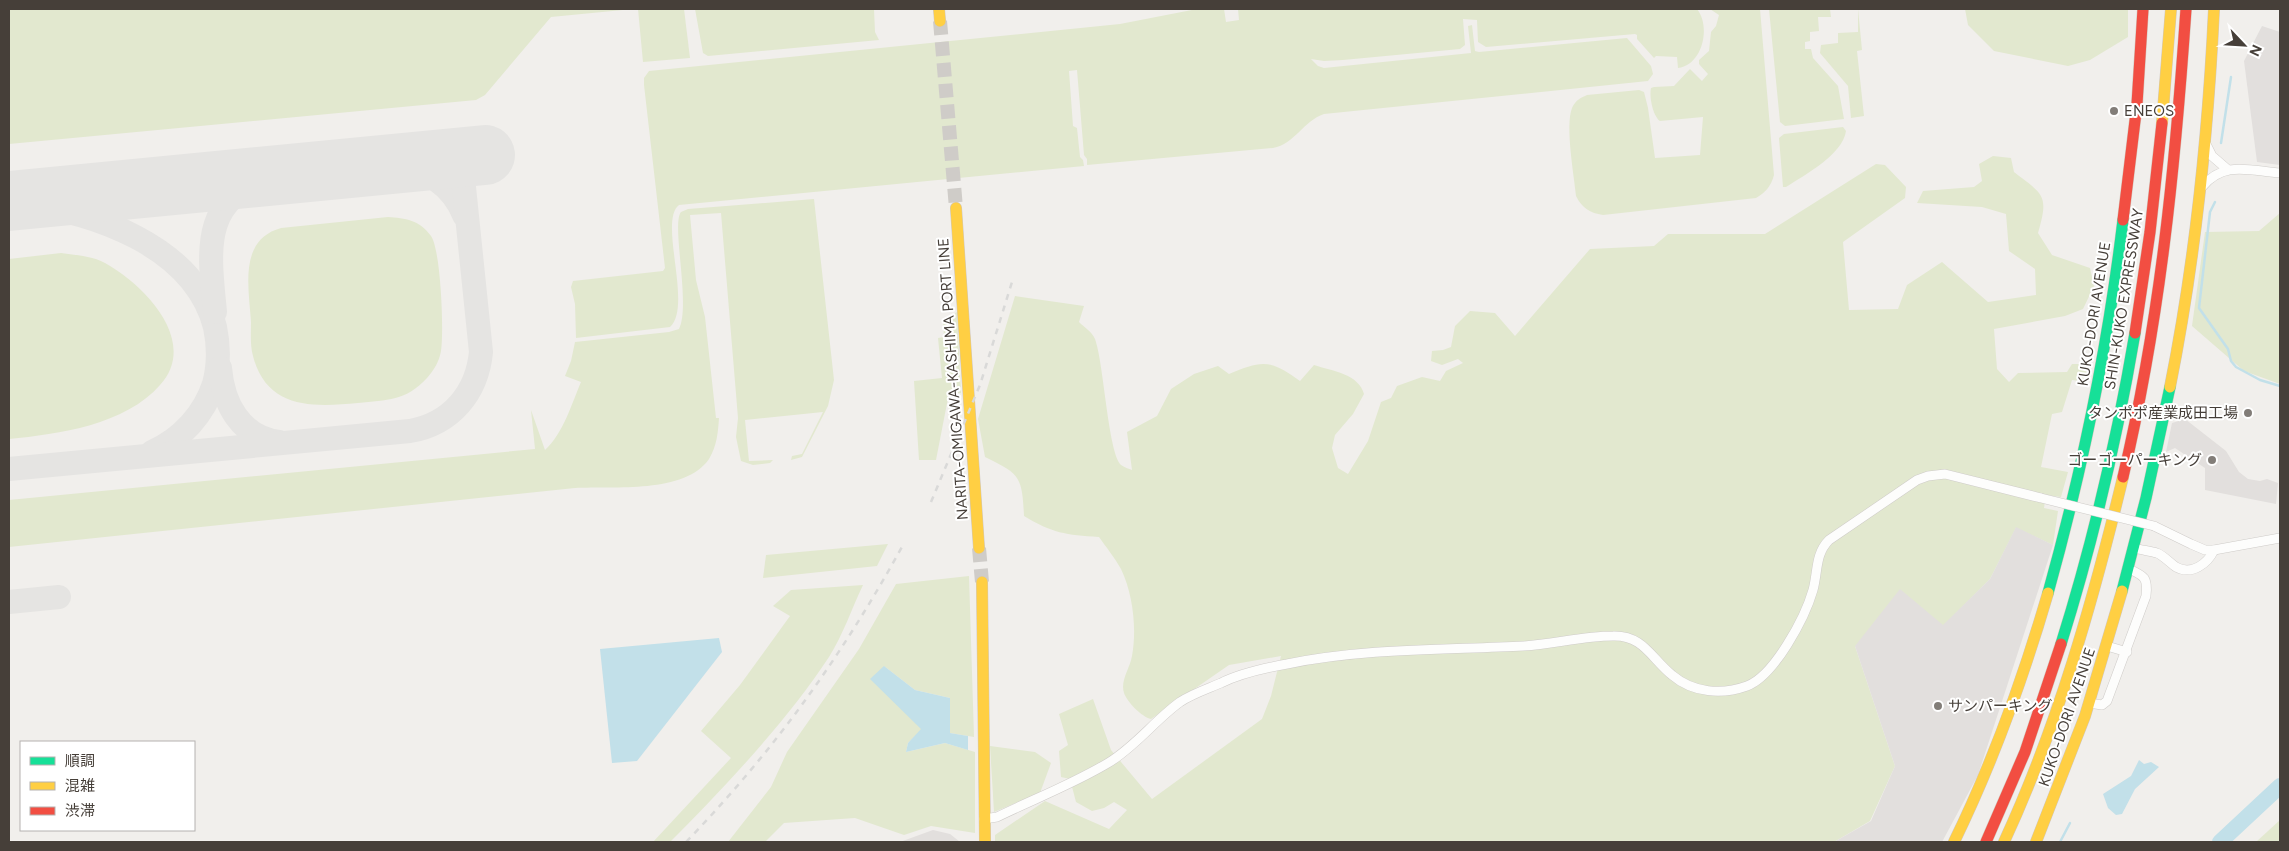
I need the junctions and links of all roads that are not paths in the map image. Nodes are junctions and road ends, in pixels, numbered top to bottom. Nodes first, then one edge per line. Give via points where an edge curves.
1 (939, 9) edge
2 (2143, 9) edge
3 (2171, 9) edge
4 (2186, 9) edge
5 (2214, 9) edge
6 (940, 21) tunnel mouth
7 (2205, 141) junction
8 (2226, 169) junction
9 (2280, 173) edge
10 (2199, 193) junction
11 (956, 208) tunnel mouth
12 (2280, 538) edge
13 (979, 548) tunnel mouth
14 (2134, 548) junction
15 (2214, 550) junction
16 (2128, 570) junction
17 (982, 582) tunnel mouth
18 (2107, 646) junction
19 (2127, 652) junction
20 (2089, 703) junction
21 (984, 819) junction
22 (985, 842) edge
23 (1954, 842) edge
24 (1986, 842) edge
25 (2004, 842) edge
26 (2036, 842) edge

1 - 6 main road
2 - 23 main road, KUKO-DORI AVENUE via 2124,224 2090,426 2062,540 2021,680 1989,766
3 - 24 main road, SHIN-KUKO EXPRESSWAY via 2148,258 2119,422 2083,572 2059,654 2019,766
4 - 25 main road, SHIN-KUKO EXPRESSWAY via 2164,250 2134,424 2098,576 2074,659
5 - 7 main road, KUKO-DORI AVENUE
7 - 8 street via 2212,156
7 - 10 main road, KUKO-DORI AVENUE
8 - 9 street
8 - 10 street via 2208,180
10 - 14 main road, KUKO-DORI AVENUE via 2171,382
11 - 13 main road, NARITA-OMIGAWA-KASHIMA PORT LINE
12 - 15 street
14 - 15 street via 2159,553 2175,566 2189,570 2210,559
14 - 16 main road, KUKO-DORI AVENUE
15 - 21 street, bridge via 2205,550 2154,526 1946,474 1928,476 1917,480 1822,546 1812,592 1787,642 1762,679 1747,686 1710,692 1689,685 1673,676 1640,643 1628,636 1552,644 1404,650 1320,658 1258,670 1224,681 1181,702 1110,762 997,817
16 - 18 main road, KUKO-DORI AVENUE
16 - 19 street via 2139,574 2147,583
17 - 21 main road
18 - 19 street
18 - 20 main road, KUKO-DORI AVENUE
19 - 20 street via 2107,701 2102,705
20 - 26 main road, KUKO-DORI AVENUE
21 - 22 main road

